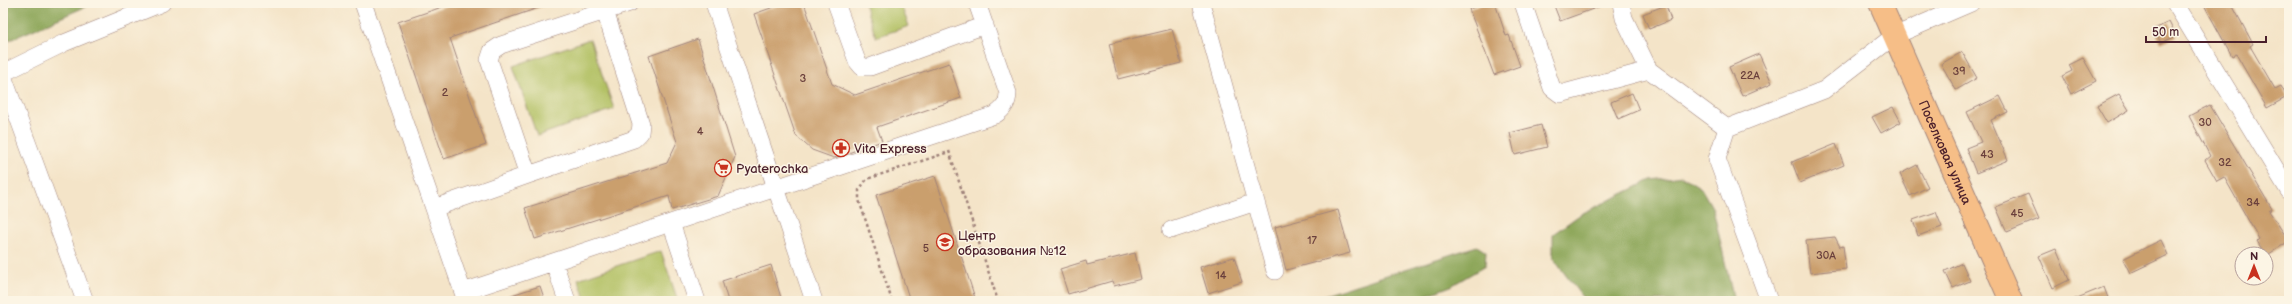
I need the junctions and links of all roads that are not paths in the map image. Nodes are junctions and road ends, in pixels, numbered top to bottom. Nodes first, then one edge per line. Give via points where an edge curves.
1 (162, 3) edge
2 (363, 3) edge
3 (630, 3) edge
4 (714, 3) edge
5 (836, 3) edge
6 (977, 3) edge
7 (1201, 3) edge
8 (1523, 3) edge
9 (1621, 3) edge
10 (1880, 3) edge
11 (1970, 3) edge
12 (2175, 3) edge
13 (605, 11) junction
14 (985, 25) junction
15 (1894, 36) junction
16 (1649, 70) junction
17 (3, 75) edge
18 (1726, 128) junction
19 (528, 175) junction
20 (776, 188) junction
21 (2289, 190) edge
22 (1256, 202) junction
23 (434, 208) junction
24 (671, 223) junction
25 (1171, 230) dead end
26 (554, 262) junction
27 (1275, 270) dead end
28 (464, 297) edge
29 (85, 301) edge
30 (567, 301) edge
31 (697, 301) edge
32 (814, 301) edge
33 (1769, 301) edge
34 (2011, 301) edge

1 - 17 street via 64,43
2 - 23 street
3 - 13 street
4 - 20 street
5 - 14 street via 856,62 862,67 870,67
6 - 14 street
7 - 22 street
8 - 16 street via 1552,88 1560,94
9 - 16 street via 1624,18
10 - 15 main road, Поселковая улица
11 - 15 street
12 - 21 street
13 - 19 street via 641,124 640,133 634,139
13 - 19 street via 501,45 492,51 489,60
14 - 20 street via 1006,83 1008,100 995,115
15 - 18 street via 1824,90
15 - 34 main road, Поселковая улица
16 - 18 street
17 - 29 street
18 - 33 street via 1717,159
19 - 23 street
20 - 24 street
20 - 32 street
22 - 25 street
22 - 27 street
23 - 28 street
24 - 26 street
24 - 31 street
26 - 28 street
26 - 30 street

